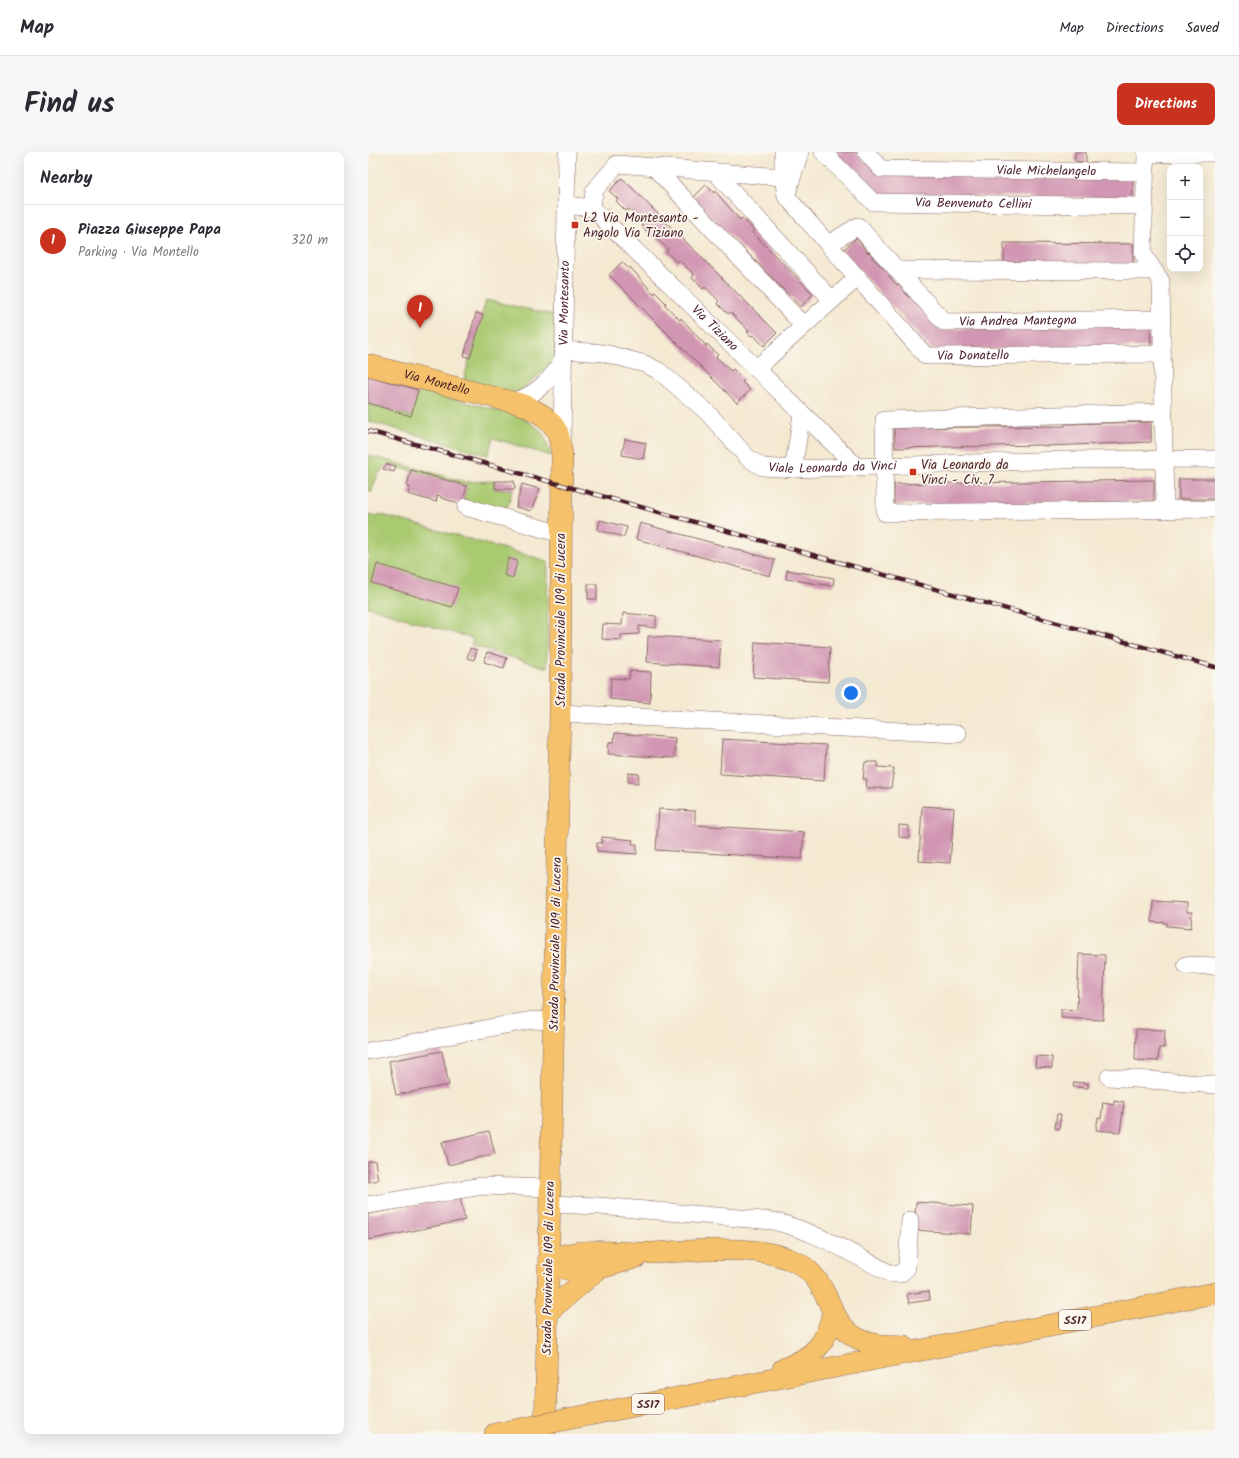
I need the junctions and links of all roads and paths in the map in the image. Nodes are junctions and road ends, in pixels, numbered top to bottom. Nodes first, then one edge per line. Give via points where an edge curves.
1 (567, 152) edge
2 (782, 152) edge
3 (800, 152) edge
4 (823, 152) edge
5 (866, 152) edge
6 (1142, 153) edge
7 (1215, 153) edge
8 (654, 167) junction
9 (715, 172) junction
10 (1145, 172) junction
11 (783, 177) junction
12 (786, 196) junction
13 (566, 205) junction
14 (1144, 206) junction
15 (592, 208) junction
16 (829, 244) junction
17 (898, 270) junction
18 (1154, 271) junction
19 (858, 277) junction
20 (832, 300) junction
21 (1162, 319) junction
22 (803, 325) junction
23 (563, 354) junction
24 (1162, 354) junction
25 (368, 365) edge
26 (756, 369) junction
27 (506, 401) junction
28 (1164, 412) junction
29 (802, 414) junction
30 (562, 454) junction
31 (1215, 459) edge
32 (1164, 460) junction
33 (884, 466) junction
34 (857, 467) junction
35 (793, 468) junction
36 (466, 507) dead end
37 (1215, 509) edge
38 (1165, 510) junction
39 (562, 534) junction
40 (560, 713) junction
41 (958, 734) dead end
42 (1186, 965) dead end
43 (1215, 966) edge
44 (554, 1021) junction
45 (368, 1051) edge
46 (1109, 1077) dead end
47 (1215, 1085) edge
48 (550, 1204) junction
49 (368, 1205) edge
50 (910, 1220) dead end
51 (595, 1260) junction
52 (549, 1264) junction
53 (1215, 1293) edge
54 (833, 1311) junction
55 (548, 1312) junction
56 (935, 1347) junction
57 (728, 1388) junction
58 (495, 1434) edge
59 (546, 1434) edge

1 - 13 street, Via Montesanto
2 - 11 street
3 - 12 street
4 - 14 street, Via Benvenuto Cellini via 873,202
5 - 10 street, Viale Michelangelo via 881,168
6 - 7 street
6 - 10 street
8 - 9 street
8 - 15 street via 617,164 594,191
8 - 22 street
9 - 11 street
9 - 20 street
10 - 14 street
11 - 12 street
12 - 16 street, Via Donatello
13 - 15 street
13 - 23 street, Via Montesanto
14 - 18 street via 1143,254
15 - 26 street, Via Tiziano
16 - 17 street, Via Andrea Mantegna via 858,226
16 - 19 street, Via Donatello
17 - 18 street
17 - 21 street, Via Andrea Mantegna via 944,322
18 - 21 street via 1161,281
19 - 20 street
19 - 24 street, Via Donatello via 926,356
20 - 22 street
21 - 24 street
22 - 26 street
23 - 27 street, Via Montello via 556,371 532,394 520,400
23 - 30 street, Via Montesanto
23 - 35 street, Viale Leonardo da Vinci via 604,353 645,364 672,380 707,412 754,462 763,466
24 - 28 street
25 - 27 main road, Via Montello
26 - 29 street, Via Tiziano
27 - 30 main road, Via Montello via 533,409 549,420 558,433
28 - 32 street
28 - 33 street via 884,420
29 - 34 street, Via Tiziano
29 - 35 street
30 - 39 main road, Strada Provinciale 109 di Lucera
31 - 32 street, Viale Leonardo da Vinci
32 - 33 street, Viale Leonardo da Vinci via 1064,460
32 - 38 street
33 - 34 street, Viale Leonardo da Vinci
33 - 38 street via 885,513
34 - 35 street, Viale Leonardo da Vinci
36 - 39 street
37 - 38 street
39 - 40 main road, Strada Provinciale 109 di Lucera
40 - 41 street
40 - 44 main road, Strada Provinciale 109 di Lucera
42 - 43 street
44 - 45 street via 532,1020
44 - 48 main road, Strada Provinciale 109 di Lucera
46 - 47 street
48 - 49 street via 482,1186
48 - 50 street via 773,1221 814,1234 891,1274 900,1274 907,1268
48 - 51 main road via 558,1234
48 - 52 main road, Strada Provinciale 109 di Lucera
51 - 52 main road via 571,1271
51 - 54 main road via 651,1253 722,1250 764,1252 797,1262 809,1271 821,1284
51 - 55 main road
52 - 55 main road, Strada Provinciale 109 di Lucera
53 - 56 main road, SS17
54 - 56 main road via 850,1334 866,1342
54 - 57 main road via 827,1335 809,1357
55 - 59 main road, Strada Provinciale 109 di Lucera
56 - 57 main road, SS17
57 - 58 main road, SS17, bridge

